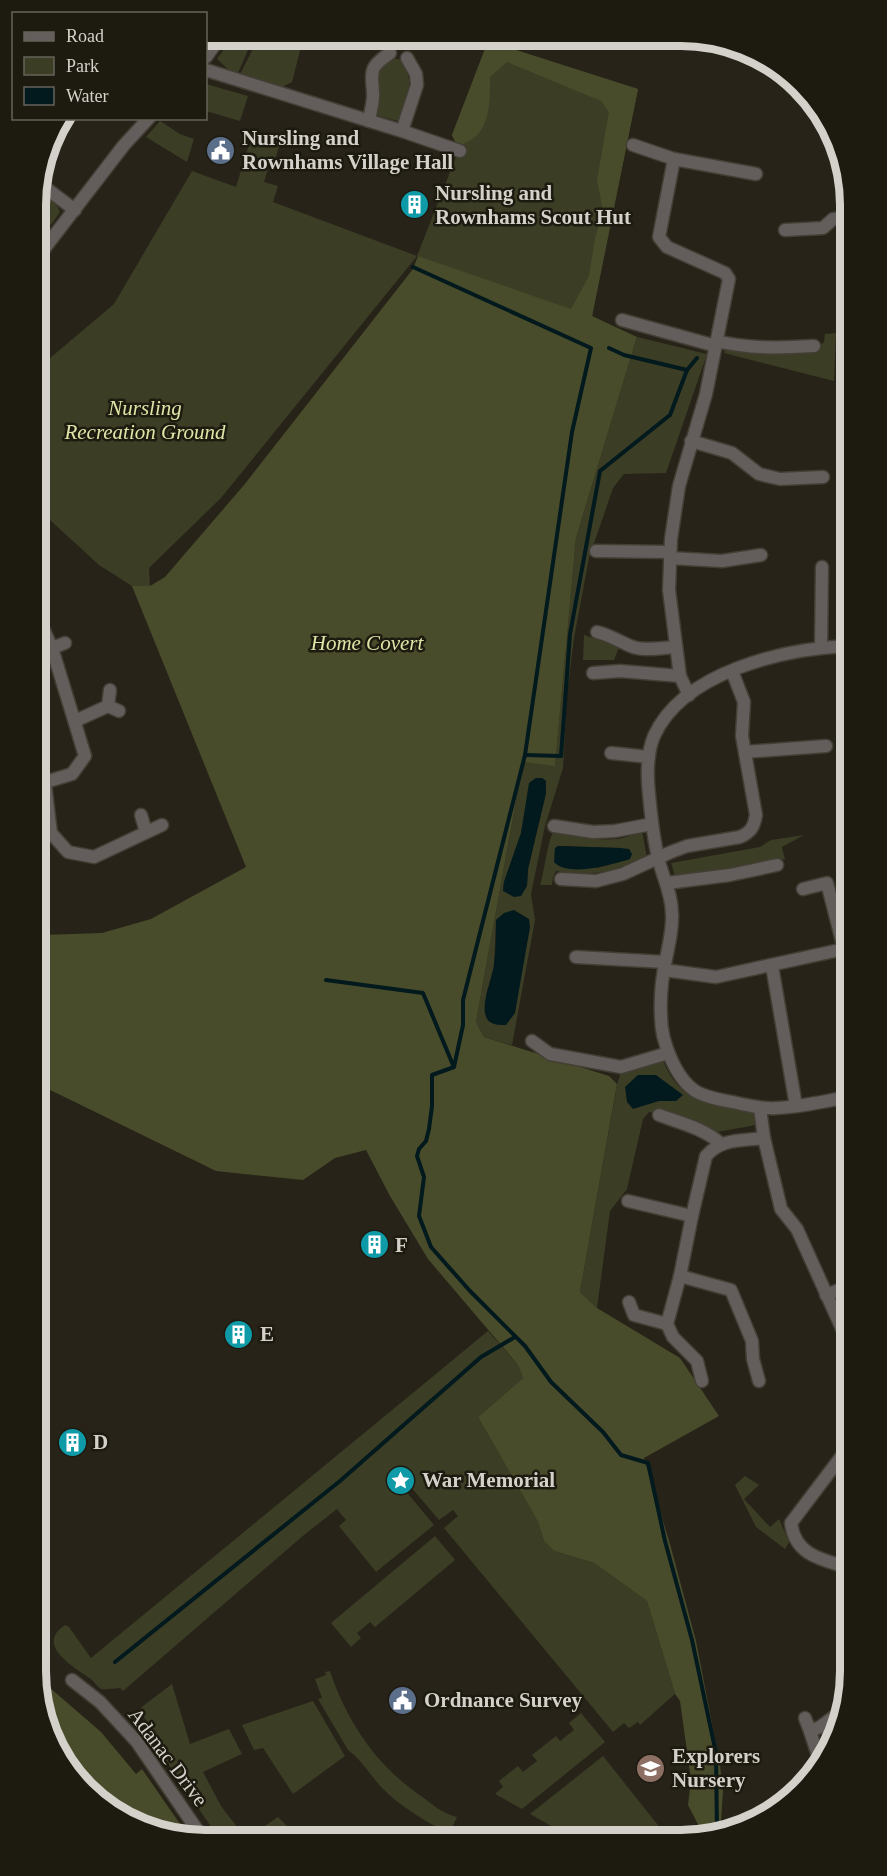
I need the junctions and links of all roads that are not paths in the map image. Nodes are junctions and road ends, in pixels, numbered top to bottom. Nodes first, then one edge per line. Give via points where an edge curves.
1 (390, 53) dead end
2 (407, 58) dead end
3 (207, 70) edge
4 (147, 120) edge
5 (369, 121) junction
6 (402, 131) junction
7 (633, 145) dead end
8 (460, 151) dead end
9 (674, 159) junction
10 (756, 174) dead end
11 (48, 189) edge
12 (75, 210) junction
13 (840, 218) edge
14 (785, 230) dead end
15 (47, 245) edge
16 (622, 320) dead end
17 (716, 343) junction
18 (814, 346) dead end
19 (691, 441) junction
20 (823, 477) dead end
21 (596, 550) dead end
22 (670, 555) junction
23 (761, 555) dead end
24 (822, 567) dead end
25 (597, 632) dead end
26 (47, 637) edge
27 (65, 643) dead end
28 (676, 647) junction
29 (840, 647) edge
30 (52, 648) junction
31 (821, 648) junction
32 (732, 671) junction
33 (593, 673) dead end
34 (680, 676) junction
35 (110, 690) dead end
36 (689, 695) junction
37 (75, 721) junction
38 (826, 746) dead end
39 (746, 752) junction
40 (611, 753) dead end
41 (649, 757) junction
42 (47, 782) edge
43 (47, 809) edge
44 (141, 815) dead end
45 (652, 824) junction
46 (162, 825) dead end
47 (554, 826) dead end
48 (146, 832) junction
49 (658, 858) junction
50 (777, 865) dead end
51 (561, 879) dead end
52 (667, 883) junction
53 (803, 889) dead end
54 (840, 933) edge
55 (576, 957) dead end
56 (840, 957) edge
57 (665, 966) junction
58 (772, 966) junction
59 (532, 1041) dead end
60 (668, 1053) junction
61 (840, 1099) edge
62 (796, 1106) junction
63 (760, 1108) junction
64 (659, 1115) dead end
65 (764, 1138) junction
66 (720, 1143) junction
67 (628, 1201) dead end
68 (692, 1215) junction
69 (680, 1276) junction
70 (840, 1290) edge
71 (826, 1294) junction
72 (629, 1302) dead end
73 (667, 1324) junction
74 (840, 1325) edge
75 (702, 1381) dead end
76 (759, 1381) dead end
77 (840, 1458) edge
78 (840, 1565) edge
79 (72, 1680) dead end
80 (833, 1717) edge
81 (805, 1718) dead end
82 (810, 1731) junction
83 (817, 1753) edge
84 (197, 1829) edge

1 - 5 street via 375,63 370,75 373,95
2 - 6 street via 417,85
3 - 5 street
4 - 12 street
5 - 6 street
6 - 8 street
7 - 9 street
9 - 10 street
9 - 17 street via 659,237 667,247 725,273 729,279
11 - 12 street
12 - 15 street
13 - 14 street via 823,228
16 - 17 street
17 - 18 street via 770,349
17 - 19 street
19 - 20 street via 732,453 759,474 780,479
19 - 22 street via 679,486
21 - 22 street
22 - 23 street via 722,561
22 - 28 street via 669,590
24 - 31 street
25 - 28 street via 633,647
26 - 30 street
27 - 30 street
28 - 34 street
29 - 31 street
30 - 37 street
31 - 32 street via 758,660
32 - 36 street
32 - 39 street via 744,702 742,736
33 - 34 street
34 - 36 street
35 - 37 street via 114,709
36 - 41 street via 664,720
37 - 42 street via 85,756 72,774
38 - 39 street
39 - 49 street via 756,815 754,826 740,837 687,846
40 - 41 street
41 - 45 street
43 - 48 street via 51,833 68,852 94,857
44 - 48 street
45 - 47 street via 604,831
45 - 49 street
46 - 48 street
49 - 51 street via 596,881
49 - 52 street
50 - 52 street
52 - 57 street via 672,915
53 - 54 street via 827,883
55 - 57 street
56 - 58 street
57 - 58 street via 716,977
57 - 60 street via 661,1017
58 - 62 street
59 - 60 street via 550,1054 621,1067
60 - 63 street via 695,1091 709,1098
61 - 62 street
62 - 63 street
63 - 65 street
64 - 66 street via 700,1129
65 - 66 street
65 - 71 street via 781,1209 797,1229
66 - 68 street via 706,1156
67 - 68 street
68 - 69 street
69 - 73 street
69 - 76 street via 731,1290 752,1341
70 - 71 street
71 - 74 street
72 - 73 street via 634,1315
73 - 75 street via 673,1337 697,1361
77 - 78 street via 791,1523 793,1537 805,1551
79 - 84 street, Adanac Drive via 100,1702 137,1742
80 - 82 street
81 - 82 street
82 - 83 street

